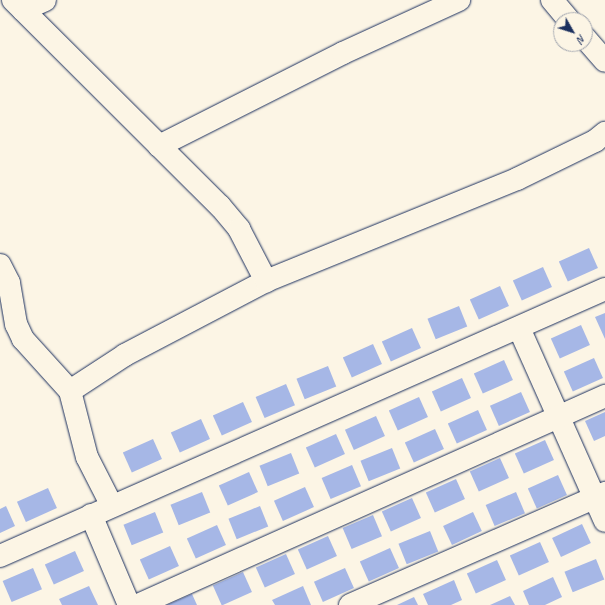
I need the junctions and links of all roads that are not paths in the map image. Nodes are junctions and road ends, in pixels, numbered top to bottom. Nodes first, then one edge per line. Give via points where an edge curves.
1 (45, 0) edge
2 (460, 0) edge
3 (552, 0) edge
4 (18, 5) edge
5 (562, 12) edge
6 (593, 47) edge
7 (605, 61) edge
8 (605, 133) edge
9 (159, 146) junction
10 (0, 265) edge
11 (266, 281) junction
12 (605, 289) edge
13 (519, 328) junction
14 (70, 391) junction
15 (605, 396) edge
16 (559, 417) junction
17 (600, 495) edge
18 (112, 506) junction
19 (91, 515) junction
20 (605, 521) edge
21 (0, 556) edge
22 (129, 605) edge
23 (138, 605) edge
24 (350, 605) edge

1 - 4 street
2 - 9 street via 343,53
3 - 5 street
4 - 9 street
6 - 7 street
8 - 11 street via 595,141 517,179
9 - 11 street via 220,206 239,229
10 - 14 street via 9,283 16,324 23,338
11 - 14 street via 125,355
12 - 13 street
13 - 16 street
13 - 18 street
14 - 18 street via 87,457
15 - 16 street
16 - 17 street
16 - 23 street
17 - 20 street
17 - 24 street
18 - 19 street
19 - 21 street
19 - 22 street

